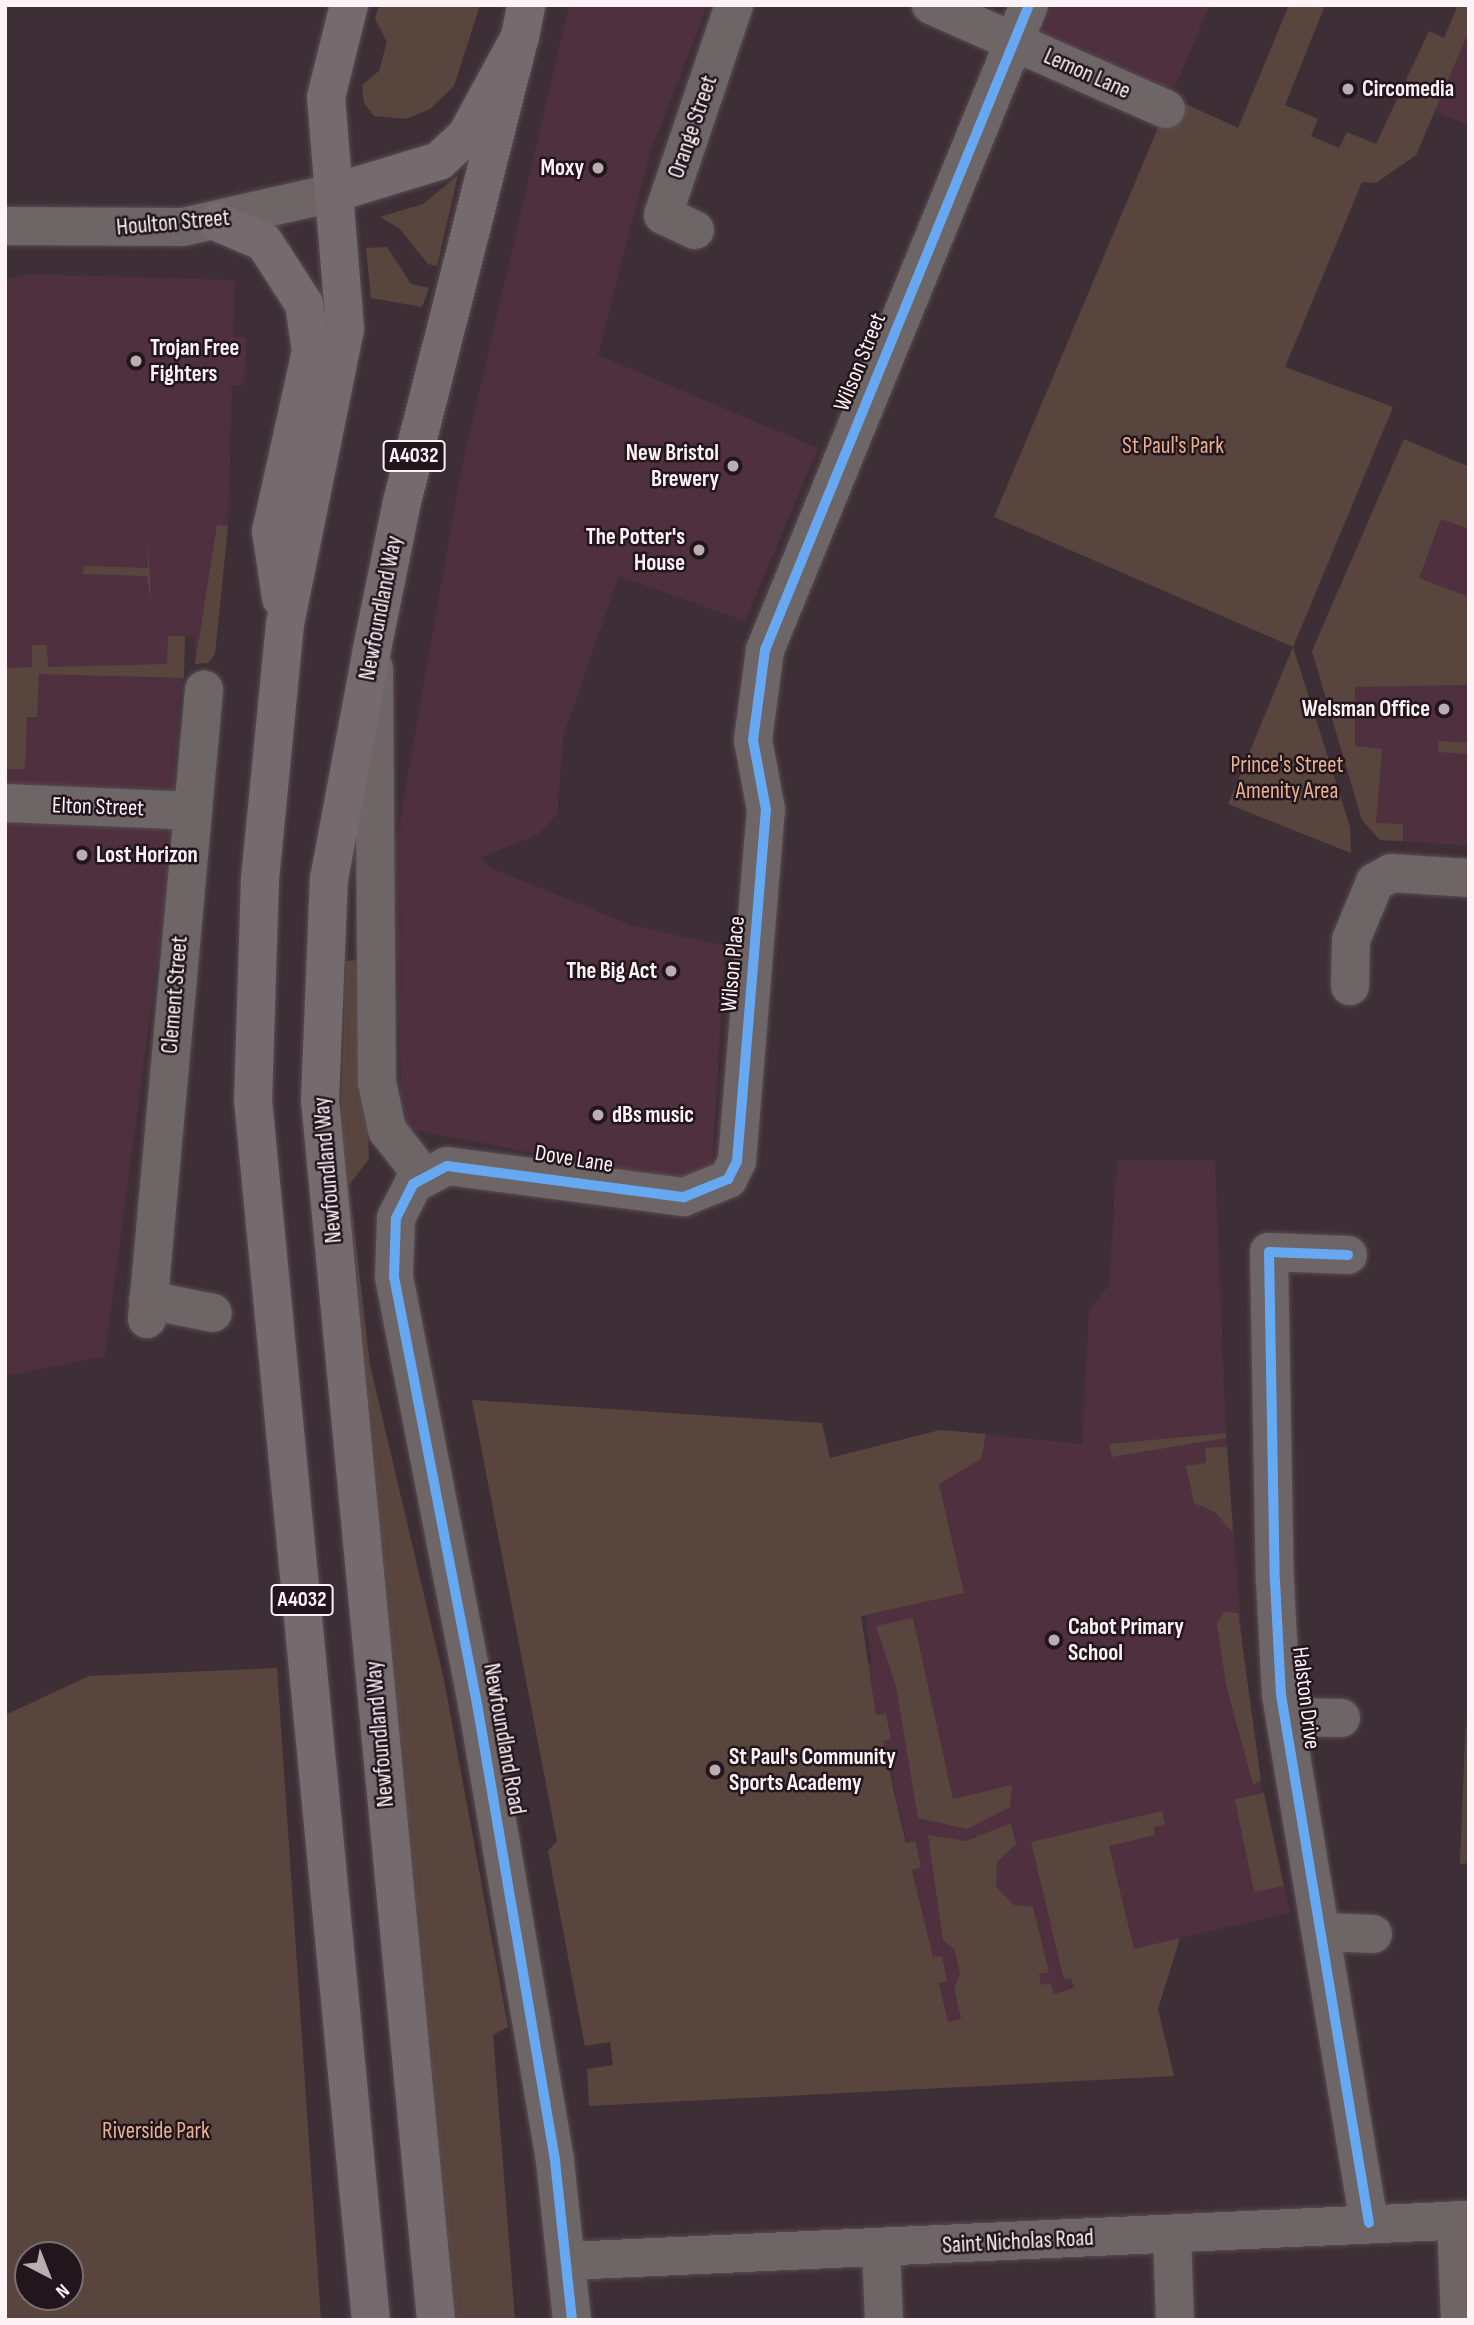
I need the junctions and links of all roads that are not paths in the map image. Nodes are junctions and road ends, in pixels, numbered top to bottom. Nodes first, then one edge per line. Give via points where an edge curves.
1 (349, 5) edge
2 (734, 5) edge
3 (931, 5) edge
4 (1029, 5) edge
5 (523, 21) edge
6 (1013, 41) junction
7 (1166, 109) dead end
8 (337, 192) junction
9 (218, 222) junction
10 (5, 226) edge
11 (695, 230) dead end
12 (285, 624) junction
13 (372, 649) junction
14 (204, 690) dead end
15 (753, 740) joint
16 (5, 803) edge
17 (192, 811) junction
18 (1469, 878) edge
19 (1350, 986) dead end
20 (423, 1175) junction
21 (719, 1187) joint
22 (1348, 1255) dead end
23 (213, 1313) dead end
24 (1284, 1717) junction
25 (1341, 1718) dead end
26 (1324, 1932) junction
27 (1373, 1934) dead end
28 (1462, 2220) edge
29 (1369, 2223) junction
30 (1172, 2235) junction
31 (881, 2249) junction
32 (568, 2261) junction
33 (371, 2320) edge
34 (436, 2320) edge
35 (572, 2320) edge
36 (884, 2320) edge
37 (1175, 2320) edge
38 (1460, 2320) edge

1 - 8 highway via 326,97
2 - 11 street, Orange Street via 663,215
3 - 6 street, Lemon Lane
4 - 6 street, Wilson Street
5 - 8 highway, A4032 via 488,103 439,161
5 - 13 highway, Newfoundland Way / A4032 via 402,502
6 - 7 street, Lemon Lane
6 - 15 street, Wilson Street via 765,650
8 - 9 street, Houlton Street
8 - 12 highway, A4032 via 345,329
9 - 10 street, Houlton Street
9 - 12 highway via 264,242 304,304 311,351 271,531
12 - 33 highway, A4032 via 260,879 253,1100
13 - 20 street via 379,1110
13 - 34 highway, Newfoundland Way / A4032 via 330,879 320,1100
14 - 17 street, Clement Street
15 - 21 street, Wilson Place via 766,810 737,1161
16 - 17 street, Elton Street
17 - 23 street, Clement Street via 148,1310
18 - 19 street via 1382,875 1351,940
20 - 21 street, Dove Lane via 473,1165 684,1197
20 - 32 street, Newfoundland Road via 396,1218 394,1277 478,1709
22 - 24 street, Halston Drive via 1269,1252 1275,1581
24 - 25 street, Halston Drive
24 - 26 street, Halston Drive
26 - 27 street
26 - 29 street, Halston Drive
28 - 29 street, Saint Nicholas Road
28 - 38 street
29 - 30 street, Saint Nicholas Road
30 - 31 street, Saint Nicholas Road
30 - 37 street
31 - 32 street, Saint Nicholas Road
31 - 36 street
32 - 35 street, Newfoundland Road

